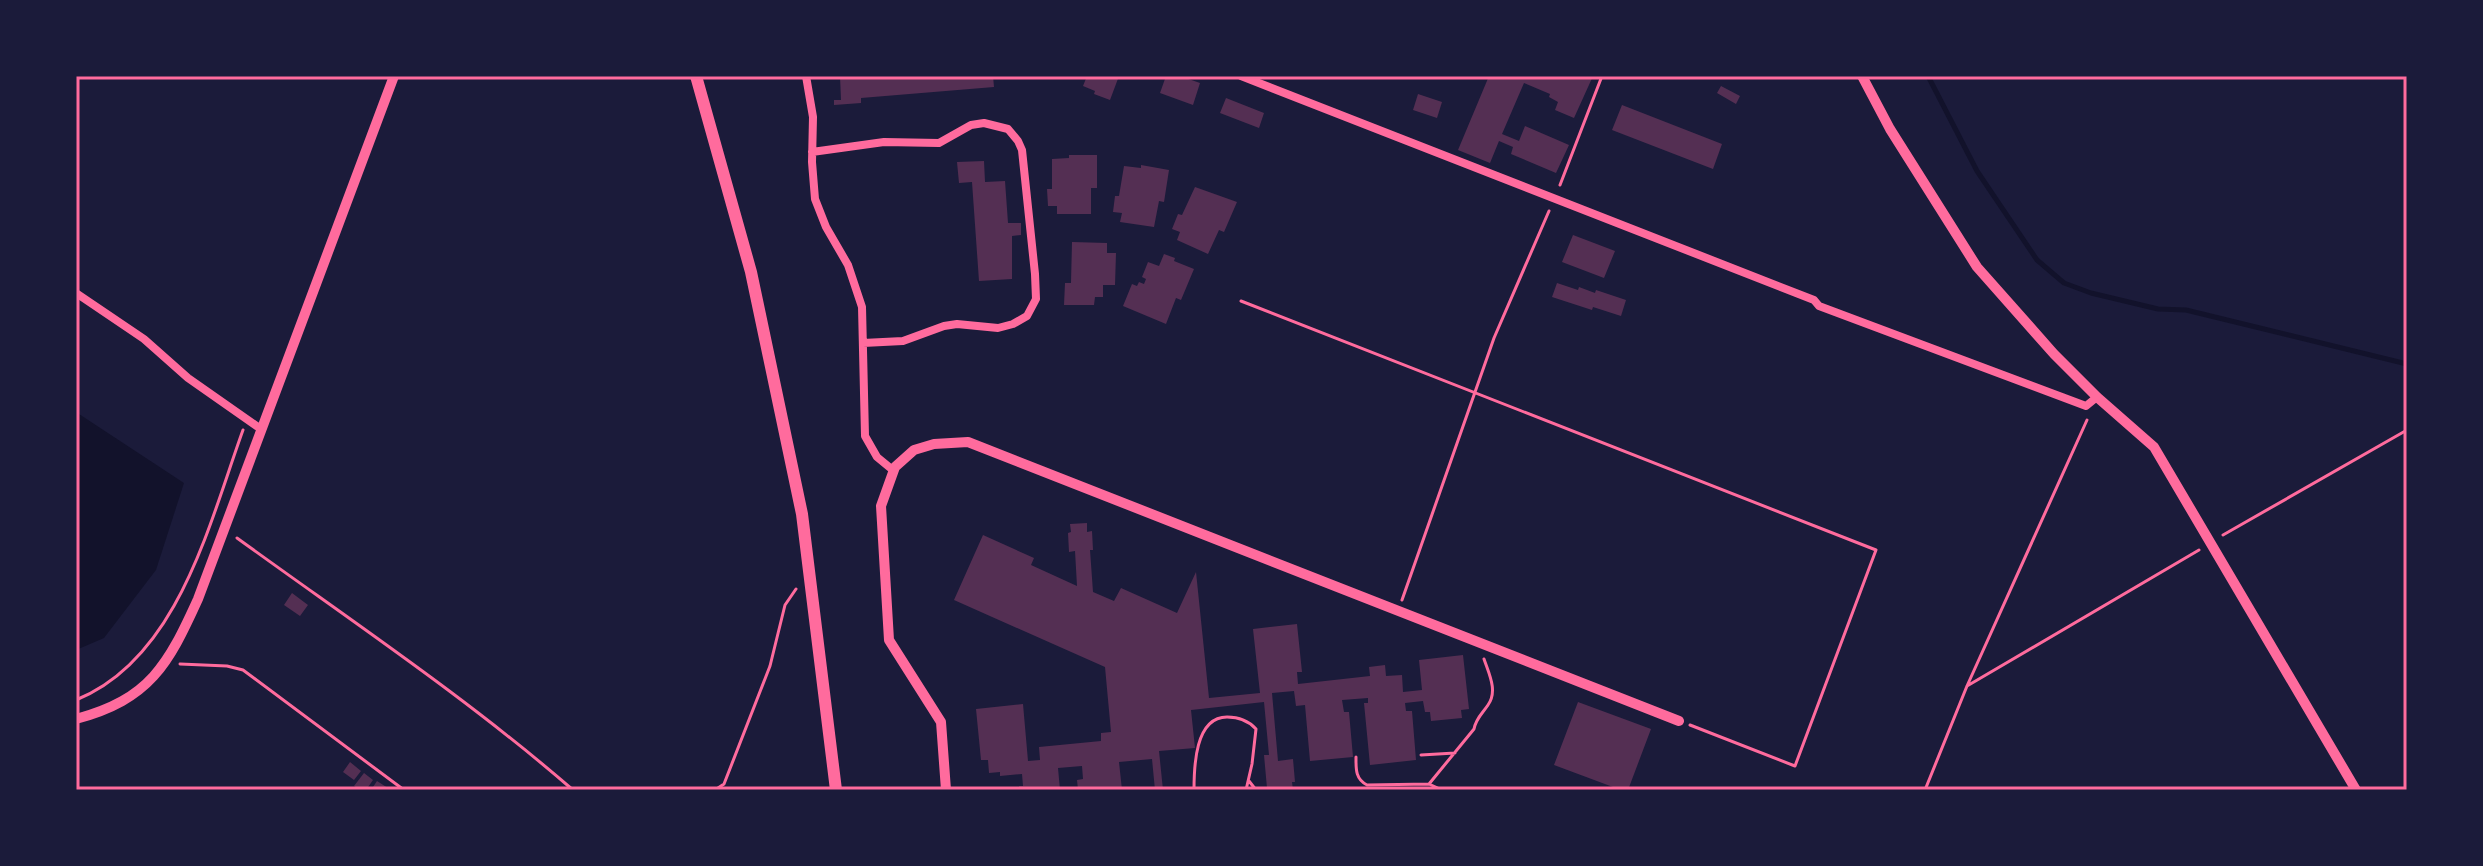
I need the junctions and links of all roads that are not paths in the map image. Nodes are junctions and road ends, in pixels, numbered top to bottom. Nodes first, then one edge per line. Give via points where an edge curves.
1 (394, 76) edge
2 (696, 76) edge
3 (806, 76) edge
4 (1241, 76) edge
5 (1862, 76) edge
6 (812, 152) junction
7 (76, 293) edge
8 (863, 343) junction
9 (2097, 397) junction
10 (261, 429) junction
11 (894, 471) junction
12 (76, 719) edge
13 (1679, 721) road end
14 (836, 790) edge
15 (946, 790) edge
16 (2356, 790) edge

1 - 10 street
2 - 14 highway via 751,272 802,514
3 - 6 street
4 - 9 street via 1819,306 2086,406
5 - 9 street via 1977,267
6 - 8 street via 815,199 848,265 862,307
6 - 8 street via 884,142 939,143 984,123 1008,129 1022,150 1036,299 1027,316 998,328 957,324 903,341
7 - 10 street
8 - 11 street via 865,436 877,457
9 - 16 street via 2154,447
10 - 12 street via 198,599 167,661 142,688 108,711
11 - 13 street via 914,450 968,442
11 - 15 street via 881,506 889,640 941,722

